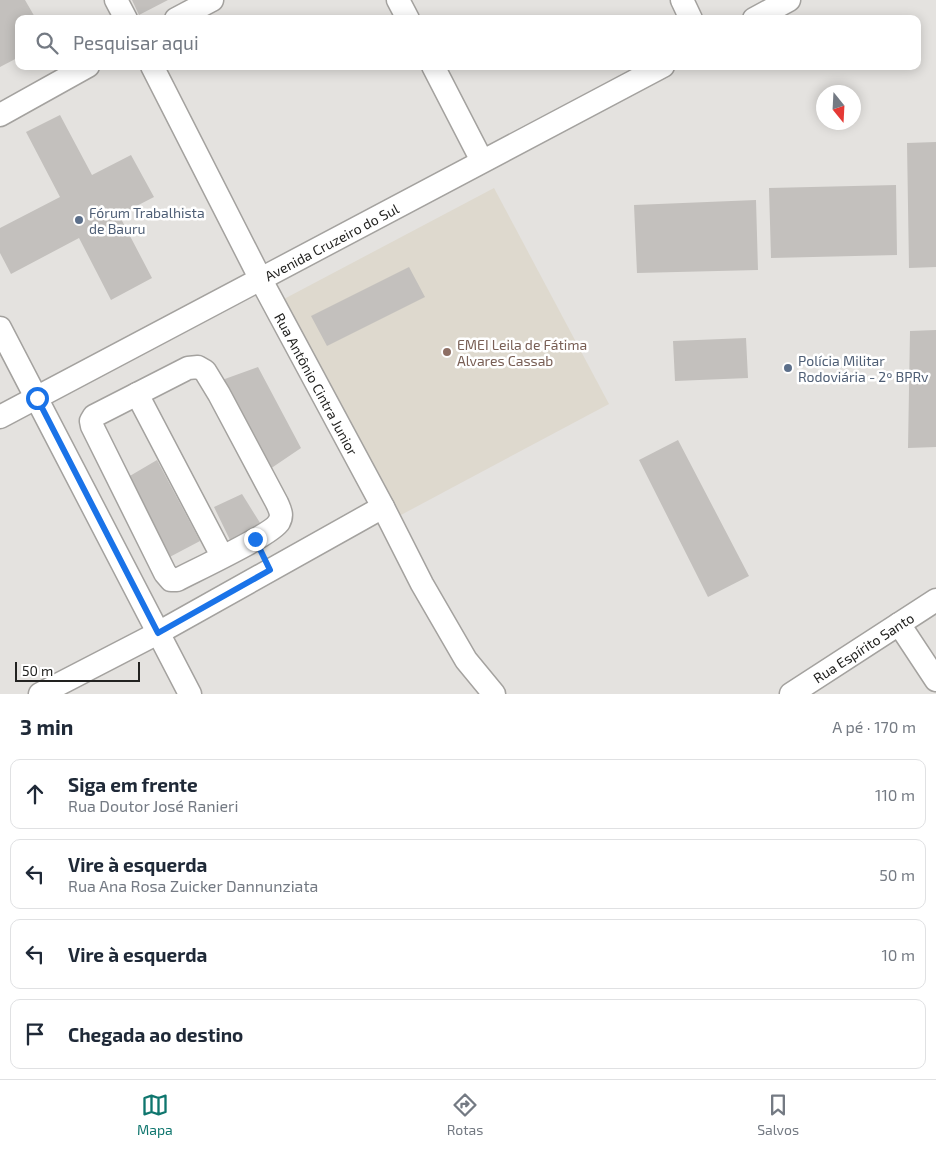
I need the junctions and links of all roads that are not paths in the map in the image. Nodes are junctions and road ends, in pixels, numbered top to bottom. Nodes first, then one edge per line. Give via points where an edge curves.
1 (116, 0) edge
2 (212, 0) edge
3 (398, 0) edge
4 (682, 0) edge
5 (789, 0) edge
6 (124, 15) edge
7 (184, 15) edge
8 (406, 15) edge
9 (689, 15) edge
10 (761, 15) edge
11 (81, 70) edge
12 (154, 70) edge
13 (435, 70) edge
14 (655, 70) edge
15 (0, 115) edge
16 (482, 161) junction
17 (261, 280) junction
18 (0, 328) edge
19 (137, 394) junction
20 (37, 398) junction
21 (0, 417) edge
22 (383, 507) junction
23 (255, 539) junction
24 (222, 556) junction
25 (270, 570) junction
26 (936, 600) edge
27 (899, 624) junction
28 (158, 633) junction
29 (936, 680) edge
30 (40, 694) edge
31 (190, 694) edge
32 (494, 694) edge
33 (791, 694) edge

1 - 6 street
2 - 7 street
3 - 8 street
4 - 9 street
5 - 10 street
11 - 15 street
12 - 17 street, Rua Antônio Cintra Junior
13 - 16 street
14 - 16 street, Avenida Cruzeiro do Sul
16 - 17 street, Avenida Cruzeiro do Sul
17 - 20 street, Avenida Cruzeiro do Sul
17 - 22 street, Rua Antônio Cintra Junior
18 - 20 street
19 - 23 street via 188,368 198,367 205,371 282,515 279,523
19 - 24 street
19 - 24 street via 94,416 91,421 165,574 171,580 177,580
20 - 21 street, Avenida Cruzeiro do Sul
20 - 28 street
22 - 25 street
22 - 32 street, Rua Antônio Cintra Junior via 466,660
23 - 24 street
23 - 25 street
25 - 28 street
26 - 27 street, Rua Espírito Santo
27 - 29 street
27 - 33 street, Rua Espírito Santo
28 - 30 street
28 - 31 street

